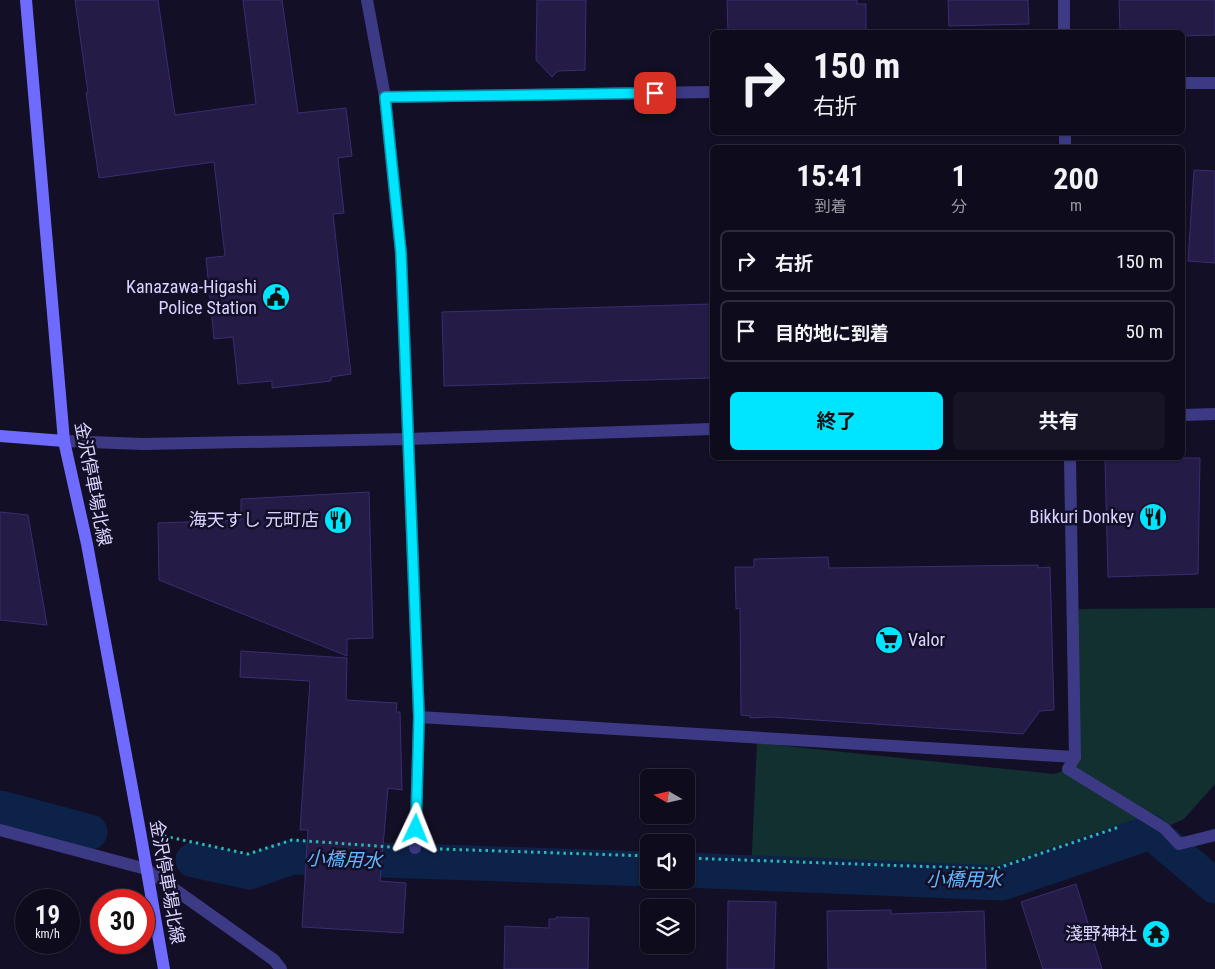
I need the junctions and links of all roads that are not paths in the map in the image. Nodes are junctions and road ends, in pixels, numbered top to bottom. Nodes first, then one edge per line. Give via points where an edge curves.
1 (26, 0) edge
2 (367, 0) edge
3 (1064, 0) edge
4 (1064, 30) edge
5 (1185, 83) edge
6 (1215, 83) edge
7 (710, 92) edge
8 (385, 97) junction
9 (1215, 414) edge
10 (1185, 415) edge
11 (710, 429) edge
12 (0, 436) edge
13 (407, 438) junction
14 (64, 441) junction
15 (1070, 460) edge
16 (419, 717) junction
17 (1075, 757) junction
18 (0, 830) edge
19 (1215, 835) edge
20 (415, 848) dead end
21 (146, 869) junction
22 (164, 969) edge
23 (280, 969) edge

1 - 14 main road, 金沢停車場北線
2 - 8 street
3 - 4 street
5 - 6 street
7 - 8 street
8 - 13 street via 401,253
9 - 10 street
11 - 13 street
12 - 14 main road
13 - 14 street via 143,444
13 - 16 street
14 - 21 main road, 金沢停車場北線 via 87,544
15 - 17 street
16 - 17 street
16 - 20 street
17 - 19 street via 1068,769 1164,828 1179,844
18 - 21 street
21 - 22 main road, 金沢停車場北線
21 - 23 street via 274,960

